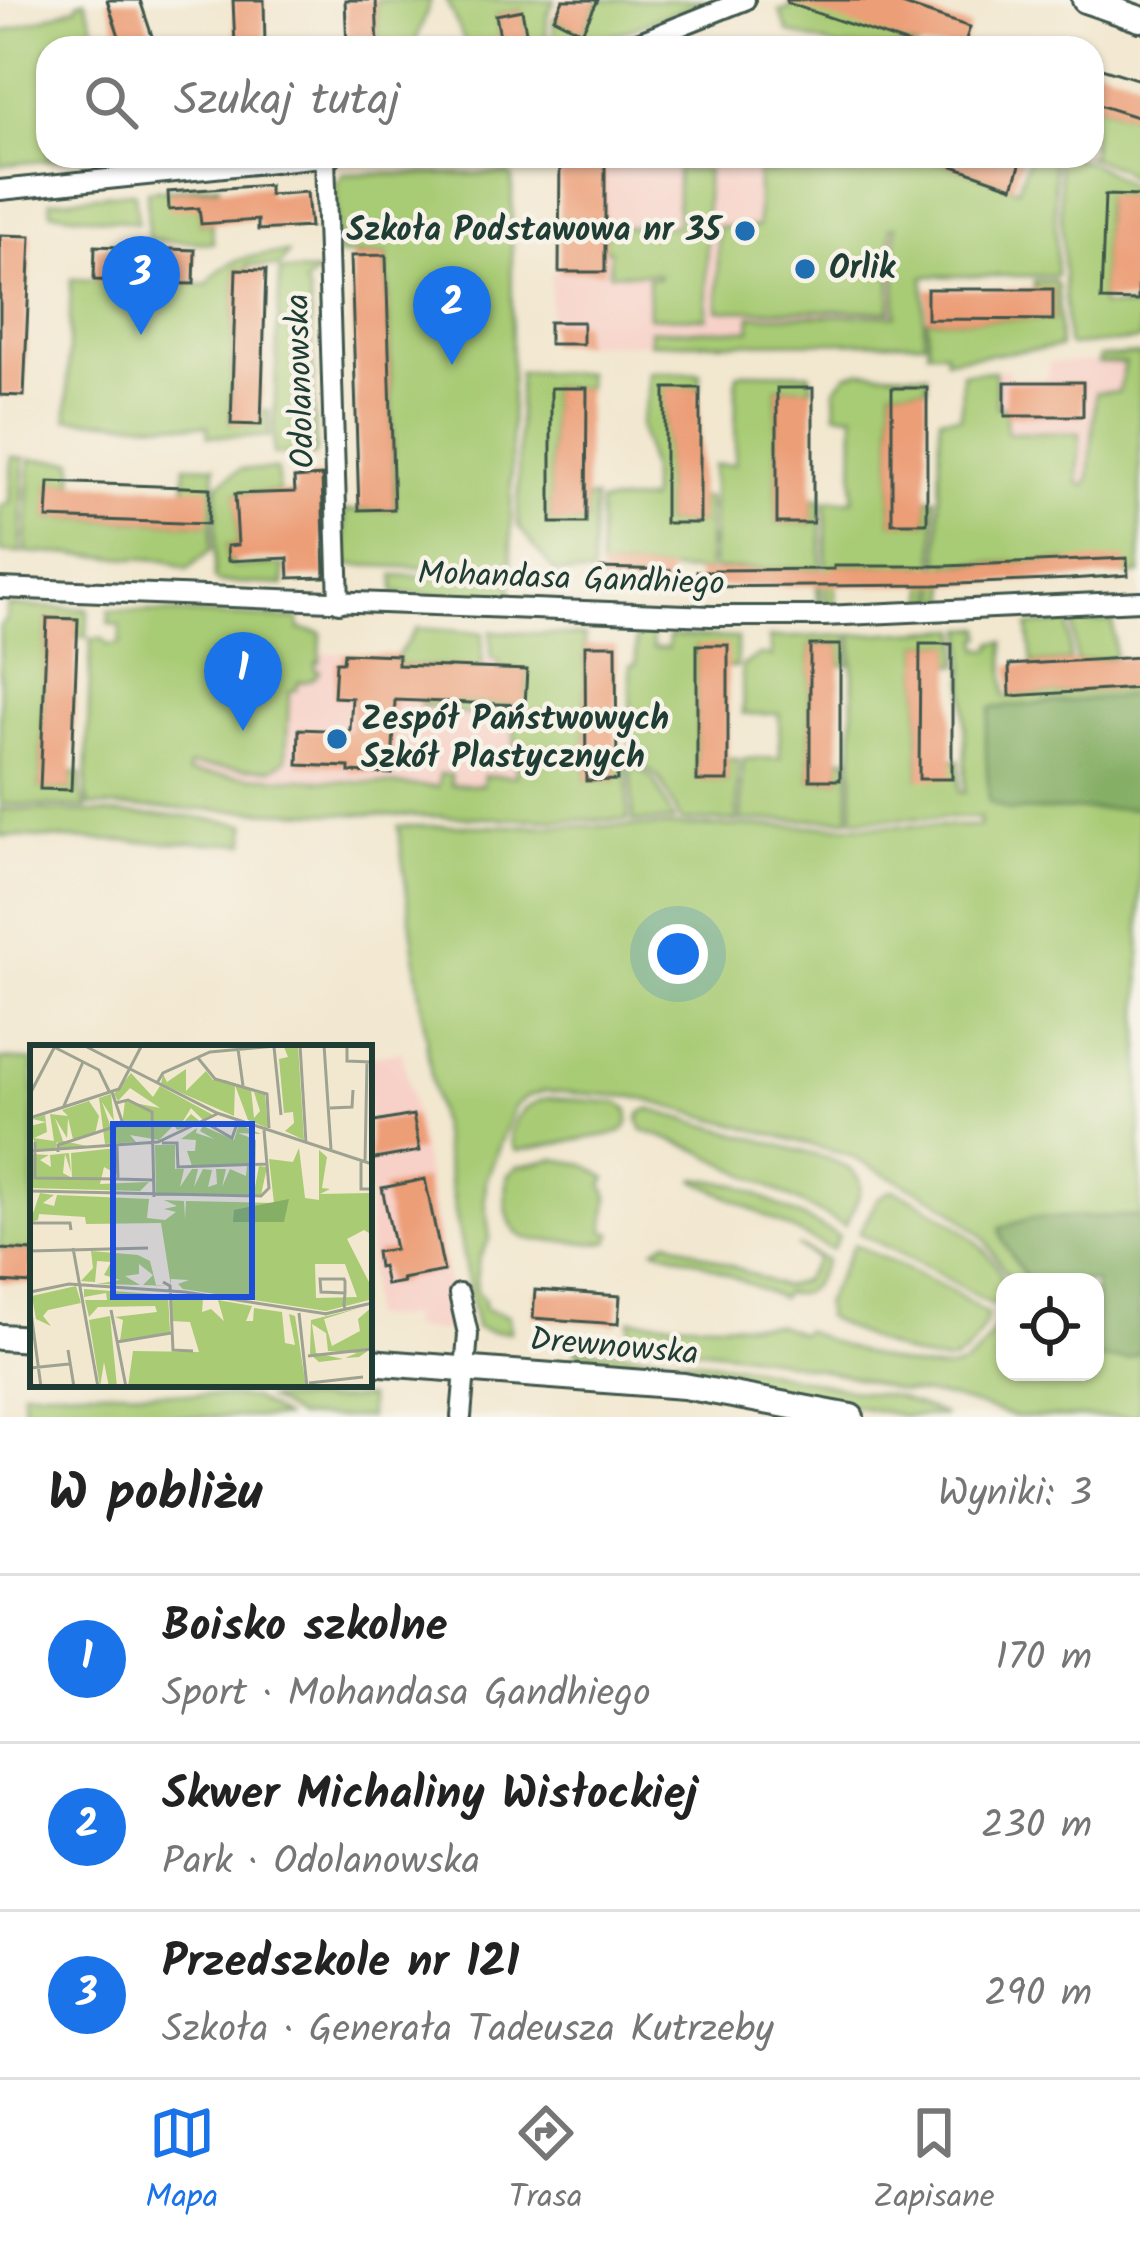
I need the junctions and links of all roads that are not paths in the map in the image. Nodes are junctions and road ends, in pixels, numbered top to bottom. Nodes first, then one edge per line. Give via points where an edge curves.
1 (745, 0) edge
2 (1085, 0) edge
3 (1140, 19) edge
4 (655, 36) edge
5 (219, 168) edge
6 (329, 168) edge
7 (0, 190) edge
8 (0, 588) edge
9 (1140, 601) edge
10 (339, 603) junction
11 (459, 1294) dead end
12 (0, 1337) edge
13 (30, 1340) edge
14 (372, 1362) edge
15 (465, 1368) junction
16 (461, 1417) edge
17 (851, 1417) edge

1 - 4 street
2 - 3 main road
5 - 7 street
6 - 10 street, Odolanowska
8 - 10 street, Mohandasa Gandhiego
9 - 10 street, Mohandasa Gandhiego via 812,616
11 - 15 street
12 - 13 main road
14 - 15 main road, Drewnowska
15 - 16 street
15 - 17 main road, Drewnowska via 684,1386

